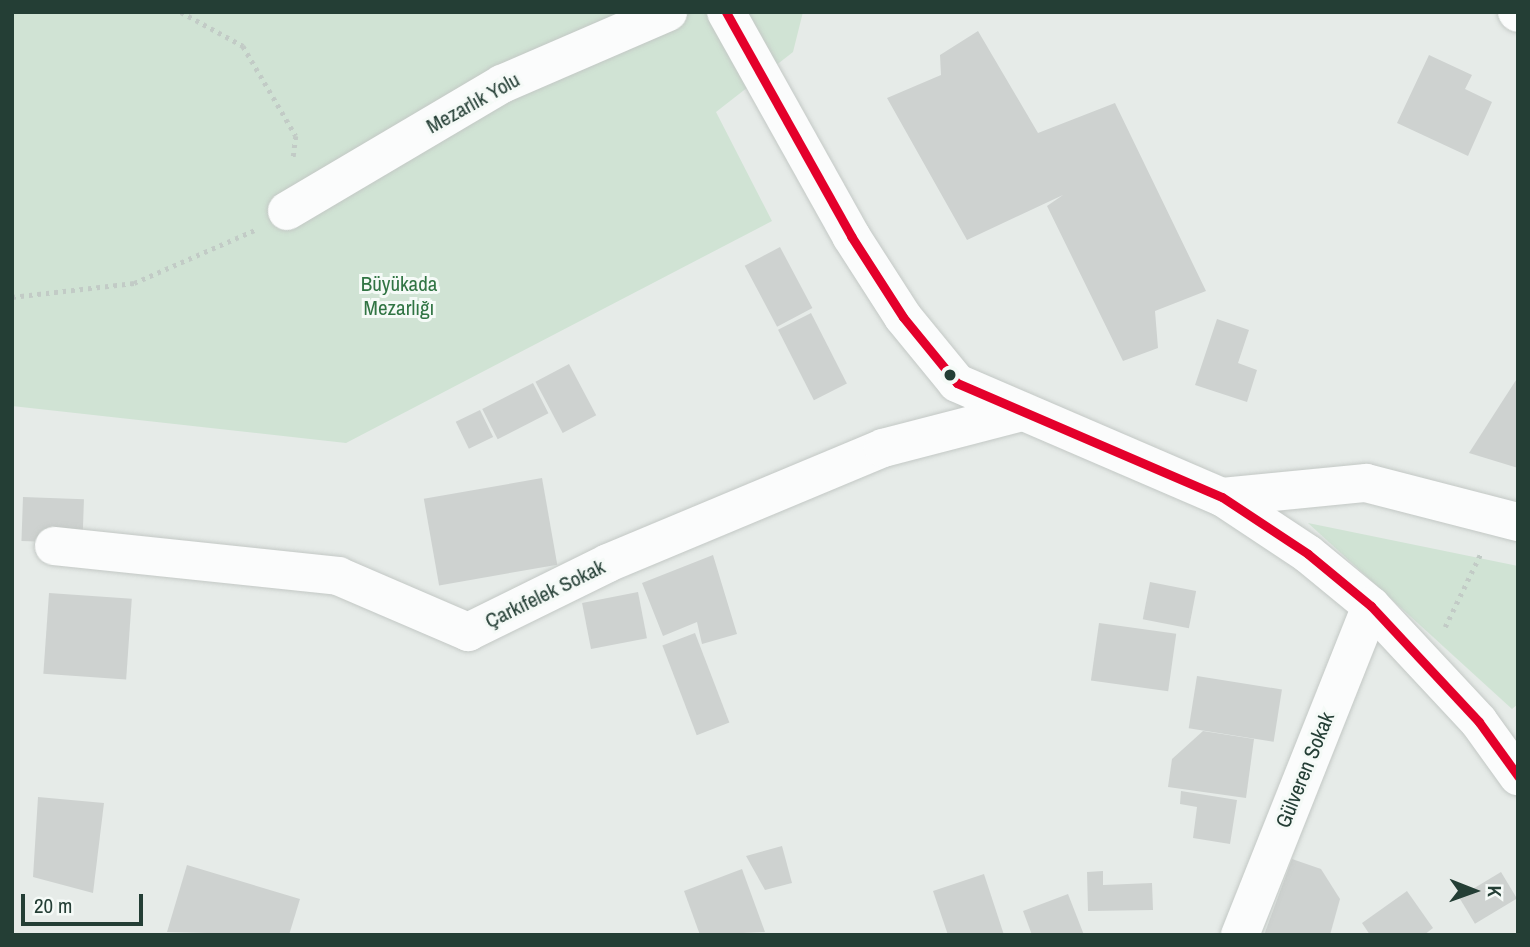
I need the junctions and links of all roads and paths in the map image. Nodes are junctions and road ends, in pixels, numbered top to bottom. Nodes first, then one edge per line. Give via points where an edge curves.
1 (181, 12) edge
2 (668, 12) edge
3 (726, 12) edge
4 (287, 211) junction
5 (12, 297) edge
6 (1022, 412) junction
7 (1222, 497) junction
8 (1508, 520) edge
9 (54, 546) dead end
10 (1371, 606) junction
11 (1426, 666) junction
12 (1518, 776) edge
13 (1240, 935) edge

1 - 4 path via 243,46 296,136
2 - 4 street, Mezarlık Yolu via 502,84
3 - 6 street via 903,317 957,383
4 - 5 path via 242,238 134,283
6 - 7 street
6 - 9 street, Çarkıfelek Sokak via 883,448 608,563 468,632 338,576
7 - 8 street via 1366,483
7 - 10 street
8 - 11 path
10 - 11 street
10 - 13 street, Gülveren Sokak
11 - 12 street

